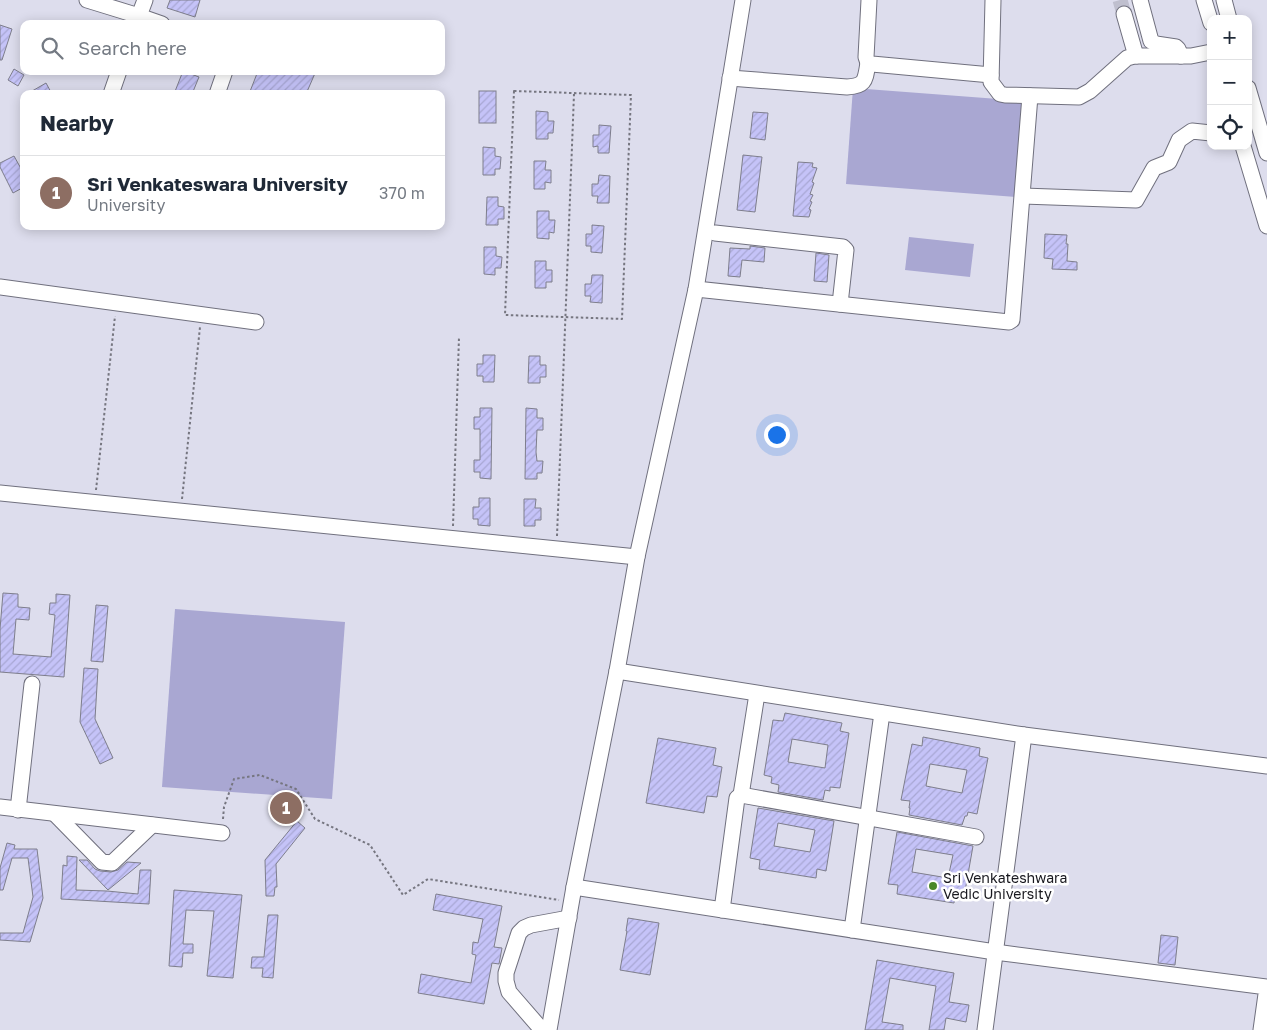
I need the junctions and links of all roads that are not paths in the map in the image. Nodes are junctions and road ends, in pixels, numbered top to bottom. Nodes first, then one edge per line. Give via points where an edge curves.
1 (87, 0) edge
2 (145, 0) edge
3 (743, 0) edge
4 (869, 0) edge
5 (993, 0) edge
6 (1140, 0) edge
7 (1204, 0) edge
8 (1224, 0) edge
9 (1124, 14) tunnel mouth
10 (1209, 15) edge
11 (1228, 15) edge
12 (138, 20) edge
13 (1151, 48) junction
14 (1207, 53) edge
15 (1136, 56) junction
16 (868, 62) junction
17 (118, 75) edge
18 (224, 75) edge
19 (991, 76) junction
20 (730, 78) junction
21 (112, 90) edge
22 (218, 90) edge
23 (1030, 96) junction
24 (1252, 102) edge
25 (1207, 133) edge
26 (1252, 141) edge
27 (1265, 148) edge
28 (1245, 150) edge
29 (1023, 196) junction
30 (1267, 226) edge
31 (715, 233) dead end
32 (0, 287) edge
33 (696, 288) junction
34 (840, 304) junction
35 (256, 322) dead end
36 (0, 493) edge
37 (637, 557) junction
38 (617, 671) junction
39 (32, 684) dead end
40 (757, 694) junction
41 (882, 713) junction
42 (1024, 735) junction
43 (1267, 766) edge
44 (741, 795) junction
45 (0, 808) edge
46 (18, 810) junction
47 (55, 814) junction
48 (868, 818) junction
49 (152, 825) junction
50 (222, 833) road end
51 (976, 838) dead end
52 (573, 895) junction
53 (722, 910) junction
54 (569, 918) junction
55 (852, 930) junction
56 (995, 952) junction
57 (542, 1030) edge
58 (549, 1030) edge
59 (985, 1030) edge
60 (1261, 1030) edge

1 - 12 street
2 - 12 street
3 - 20 street
4 - 16 street
5 - 19 street
6 - 13 street
7 - 10 street
8 - 11 street
9 - 15 street
13 - 14 street via 1156,44 1176,47 1181,56
13 - 15 street
15 - 23 street via 1127,58 1079,97
16 - 19 street
16 - 20 street via 865,79 857,86
17 - 21 street
18 - 22 street
19 - 23 street via 991,82 1000,94
20 - 33 street
23 - 29 street
24 - 27 street
25 - 29 street via 1192,131 1179,140 1169,162 1154,168 1136,200
26 - 27 street
28 - 30 street
29 - 34 street via 1011,321
31 - 34 street via 843,247 846,250
32 - 35 street
33 - 34 street
33 - 37 street
36 - 37 street
37 - 38 street
38 - 40 street
38 - 52 street
39 - 46 street
40 - 41 street
40 - 44 street
41 - 42 street
41 - 48 street
42 - 43 street
42 - 56 street
44 - 48 street
44 - 53 street
45 - 46 street
46 - 47 street
47 - 49 street
47 - 49 street via 102,862 112,863
48 - 51 street
48 - 55 street
49 - 50 street
52 - 53 street
52 - 54 street
53 - 55 street
54 - 57 street via 524,928 519,933 506,972 509,992
54 - 58 street
55 - 56 street
56 - 59 street
56 - 60 street via 1267,987

